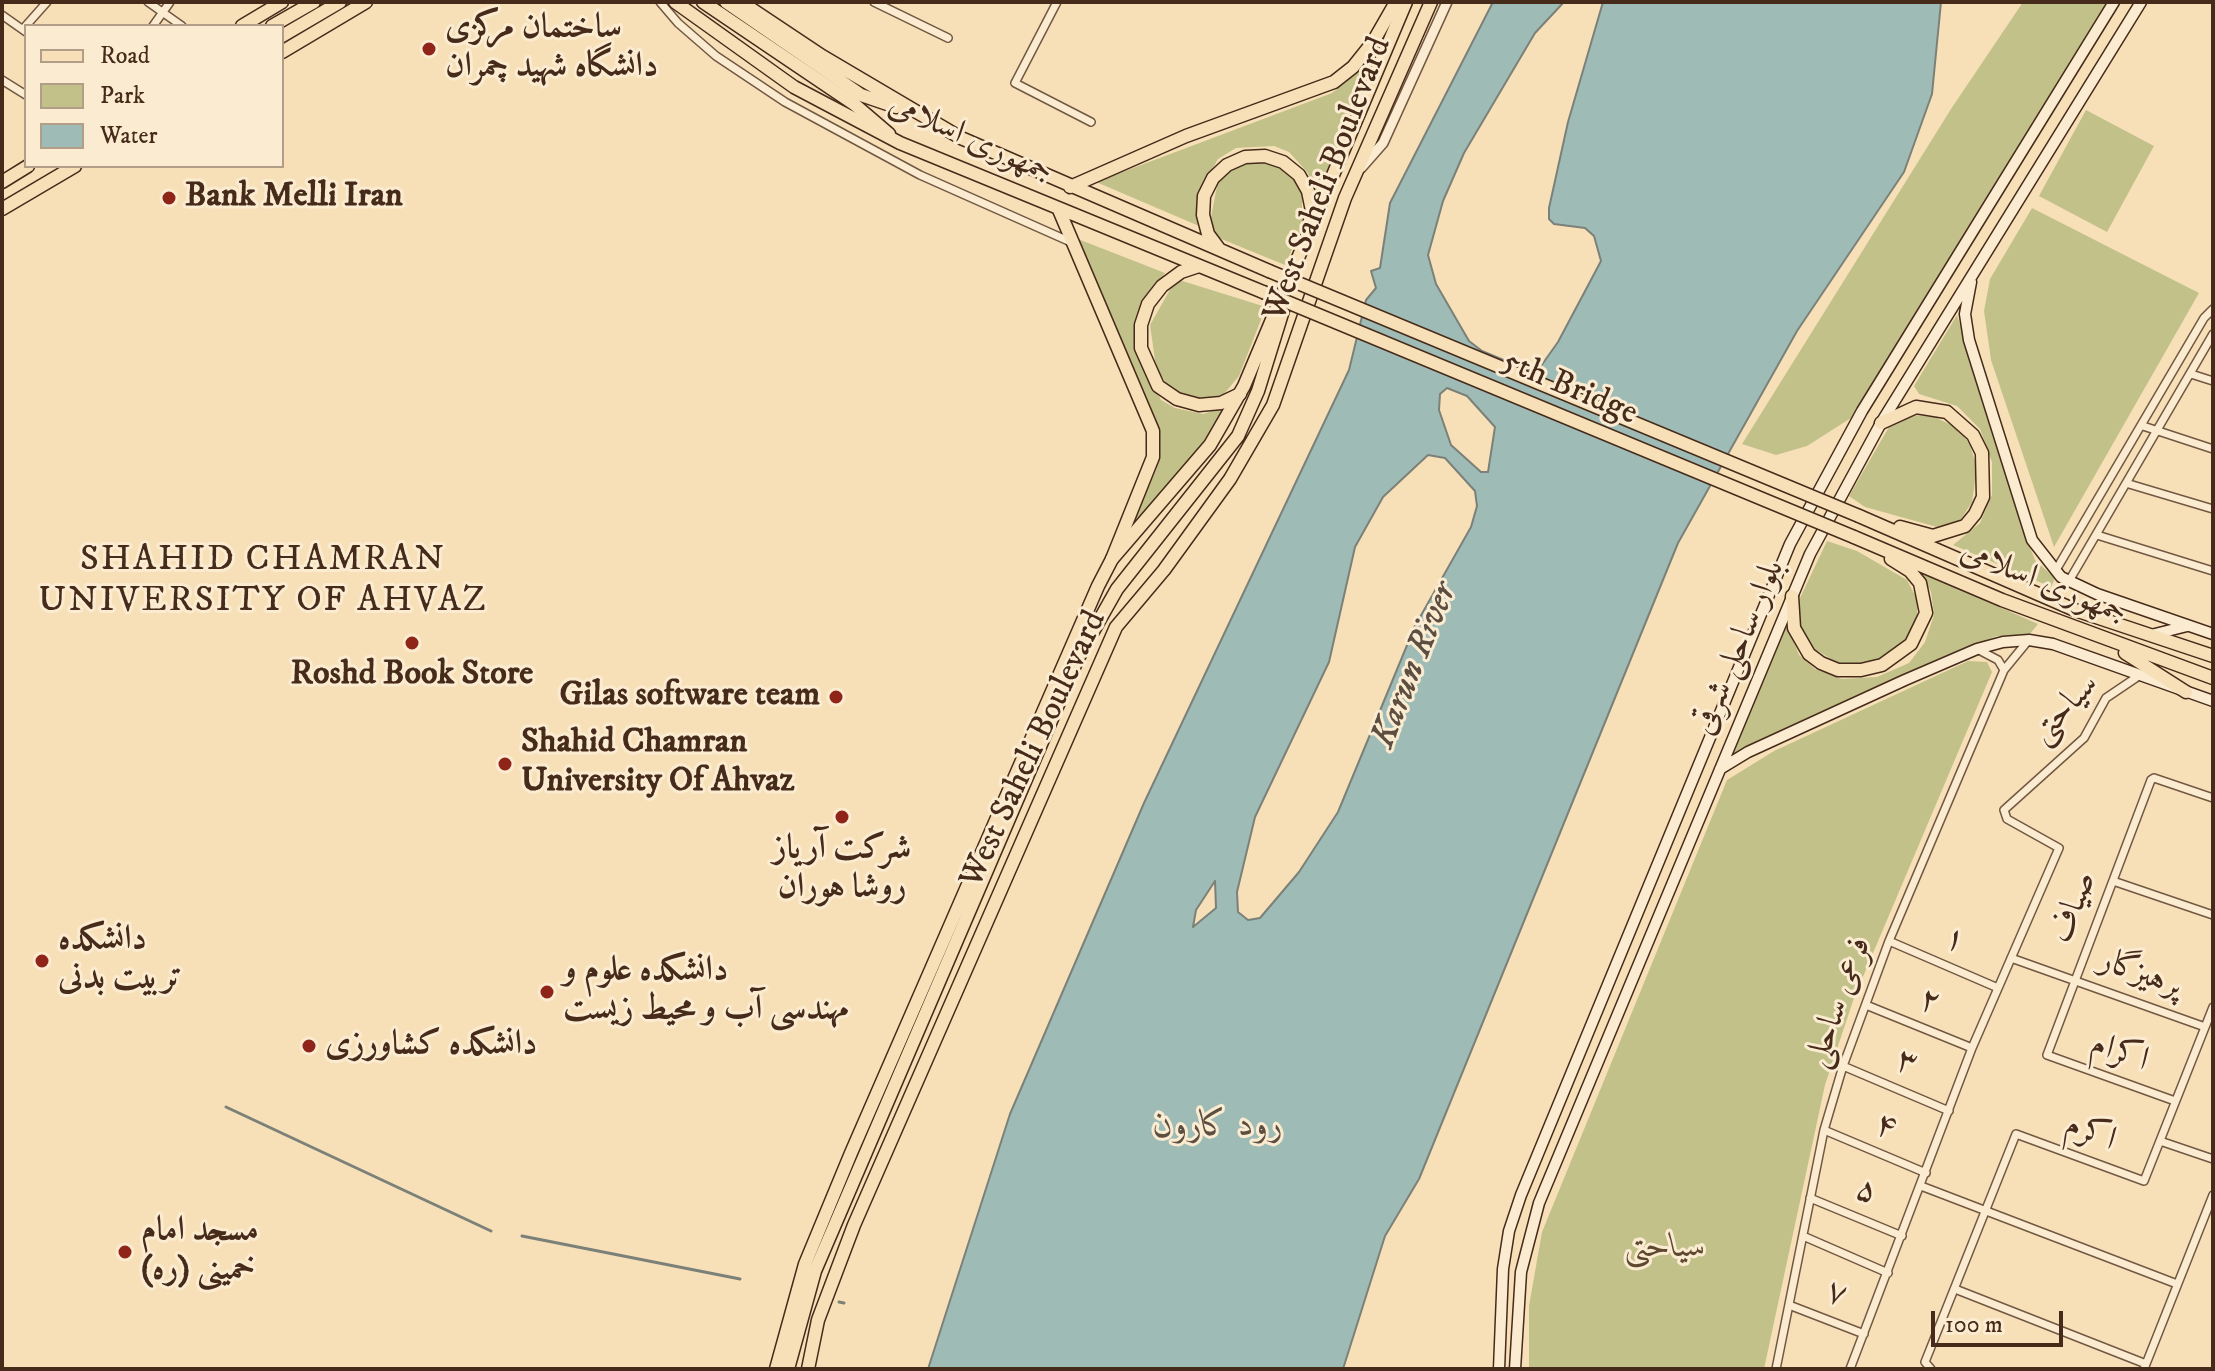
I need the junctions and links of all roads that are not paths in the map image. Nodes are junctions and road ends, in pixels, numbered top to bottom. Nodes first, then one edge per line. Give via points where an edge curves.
1 (47, 2) edge
2 (148, 2) edge
3 (170, 2) edge
4 (282, 2) edge
5 (314, 2) edge
6 (340, 2) edge
7 (366, 2) edge
8 (660, 2) edge
9 (675, 2) edge
10 (703, 2) edge
11 (726, 2) edge
12 (741, 2) edge
13 (874, 2) edge
14 (1057, 2) edge
15 (1394, 2) edge
16 (1406, 2) edge
17 (1431, 2) edge
18 (1447, 2) edge
19 (2114, 2) edge
20 (2141, 2) edge
21 (163, 12) junction
22 (2, 15) edge
23 (29, 24) edge
24 (154, 24) edge
25 (179, 24) edge
26 (245, 24) edge
27 (276, 24) edge
28 (24, 30) edge
29 (284, 35) edge
30 (948, 38) dead end
31 (284, 51) edge
32 (2, 80) edge
33 (24, 94) edge
34 (918, 114) junction
35 (1091, 122) dead end
36 (900, 143) junction
37 (24, 168) edge
38 (72, 168) edge
39 (5, 175) edge
40 (1354, 177) junction
41 (1070, 187) junction
42 (2, 209) edge
43 (1059, 210) junction
44 (1308, 230) junction
45 (1074, 244) junction
46 (1220, 250) junction
47 (1296, 259) junction
48 (1199, 266) junction
49 (1269, 271) joint
50 (1972, 276) junction
51 (1263, 292) joint
52 (2213, 309) edge
53 (2213, 334) edge
54 (2191, 374) junction
55 (2213, 381) edge
56 (1240, 394) junction
57 (1881, 423) junction
58 (2143, 426) junction
59 (2159, 431) junction
60 (2213, 449) edge
61 (2129, 484) junction
62 (2213, 509) edge
63 (1859, 516) junction
64 (2097, 535) junction
65 (1854, 537) junction
66 (1112, 559) junction
67 (2056, 570) junction
68 (2213, 571) edge
69 (2069, 581) junction
70 (1792, 596) junction
71 (2189, 626) junction
72 (2213, 634) edge
73 (2151, 635) junction
74 (2029, 640) junction
75 (2106, 640) junction
76 (1977, 649) junction
77 (2213, 656) edge
78 (2004, 670) junction
79 (2140, 675) junction
80 (2213, 678) edge
81 (2186, 692) junction
82 (2213, 701) edge
83 (1719, 770) junction
84 (1692, 779) junction
85 (1712, 788) junction
86 (2213, 798) edge
87 (2113, 881) junction
88 (2213, 915) edge
89 (1889, 941) junction
90 (2011, 958) junction
91 (2076, 980) junction
92 (1998, 988) junction
93 (1866, 1005) junction
94 (2213, 1007) edge
95 (2205, 1027) junction
96 (1972, 1048) junction
97 (2047, 1055) joint
98 (1843, 1066) junction
99 (2175, 1101) junction
100 (1949, 1111) junction
101 (1824, 1130) junction
102 (2160, 1141) junction
103 (2213, 1159) edge
104 (1926, 1173) junction
105 (1921, 1186) junction
106 (2213, 1195) edge
107 (1810, 1198) junction
108 (1986, 1211) junction
109 (1803, 1236) junction
110 (1902, 1236) junction
111 (1888, 1273) junction
112 (2177, 1284) junction
113 (1955, 1289) junction
114 (1789, 1305) junction
115 (1864, 1334) junction
116 (2145, 1366) edge
117 (776, 1369) edge
118 (788, 1369) edge
119 (808, 1369) edge
120 (1499, 1369) edge
121 (1515, 1369) edge
122 (1776, 1369) edge
123 (1850, 1369) edge
124 (1931, 1369) edge

1 - 23 street
2 - 21 street
3 - 21 street
4 - 26 main road
5 - 27 main road
6 - 29 main road
7 - 31 main road
8 - 45 street via 716,56 785,102 920,175
9 - 36 main road, جمهوری اسلامی via 794,87
10 - 36 main road via 854,104
11 - 34 main road via 861,95
12 - 34 main road, جمهوری اسلامی
13 - 30 street
14 - 35 street via 1015,83
15 - 41 main road via 1353,67 1334,82 1186,136
16 - 44 main road, West Saheli Boulevard
17 - 40 main road, West Saheli Boulevard
18 - 40 street via 1383,143
19 - 84 main road, بلوار ساحلی شرقی via 1816,491
20 - 50 main road, بلوار ساحلی شرقی
21 - 24 street
21 - 25 street
22 - 28 street
32 - 33 street
34 - 41 main road, جمهوری اسلامی
36 - 43 main road, جمهوری اسلامی
37 - 39 main road
38 - 42 main road
40 - 119 main road, West Saheli Boulevard via 1273,405 1230,479 1116,627 854,1225 818,1320
41 - 46 main road, جمهوری اسلامی
43 - 45 main road
43 - 48 main road, جمهوری اسلامی
44 - 46 main road via 1312,211 1299,175 1265,156 1245,157 1220,171 1204,196 1205,224
44 - 47 main road, West Saheli Boulevard
45 - 66 main road via 1153,431 1153,457
46 - 49 main road, جمهوری اسلامی
47 - 56 main road, West Saheli Boulevard
47 - 118 main road, West Saheli Boulevard via 1276,339 1238,436 1117,589 1078,658 815,1271
48 - 51 main road, جمهوری اسلامی
48 - 56 main road via 1162,286 1148,304 1141,325 1145,359 1158,386 1177,399 1199,405
49 - 63 main road, 5th Bridge, bridge
50 - 57 main road, بلوار ساحلی شرقی
50 - 67 main road via 1965,314 1969,340 2032,540
51 - 65 main road, 5th Bridge, bridge
52 - 58 street
53 - 54 street
54 - 55 street
54 - 59 street
56 - 66 main road, West Saheli Boulevard via 1188,474
57 - 63 main road via 1916,407 1960,420 1982,453 1983,497 1965,526 1942,535
57 - 70 main road, بلوار ساحلی شرقی via 1835,501
58 - 59 street
58 - 67 street
59 - 60 street
59 - 61 street
61 - 62 street
61 - 64 street
63 - 73 main road, جمهوری اسلامی via 2075,610
64 - 68 street
64 - 69 street
65 - 70 main road via 1910,571 1920,583 1926,613 1911,644 1898,656 1861,670 1838,670 1809,654 1794,628
65 - 75 main road, جمهوری اسلامی
66 - 117 main road, West Saheli Boulevard via 851,1153 805,1264
67 - 69 main road
69 - 71 main road
70 - 83 main road, بلوار ساحلی شرقی
71 - 72 main road
71 - 73 main road
73 - 77 main road, جمهوری اسلامی
74 - 76 main road
74 - 78 street, فرعی ساحلی
74 - 79 main road
75 - 80 main road, جمهوری اسلامی
75 - 81 main road
76 - 78 street via 1998,660
76 - 83 main road
78 - 89 street, فرعی ساحلی
79 - 81 main road
79 - 90 street, سیاحتی via 2106,698 2084,738 2004,810 2007,819 2059,848
81 - 82 main road
83 - 85 main road, بلوار ساحلی شرقی
84 - 85 main road
84 - 120 main road, بلوار ساحلی شرقی via 1509,1231
85 - 121 main road, بلوار ساحلی شرقی via 1527,1237
86 - 87 street, صیاف via 2151,780
87 - 88 street
87 - 91 street, صیاف
89 - 92 street, ۱
89 - 93 street, فرعی ساحلی
90 - 91 street, پرهیزگار
90 - 92 street, سیاحتی
91 - 95 street, پرهیزگار
91 - 97 street, صیاف
92 - 96 street, سیاحتی
93 - 96 street, ۲
93 - 98 street, فرعی ساحلی
94 - 95 street
95 - 99 street
96 - 100 street, سیاحتی
97 - 99 street, اکرام
98 - 100 street, ۳
98 - 101 street, فرعی ساحلی
99 - 102 street
100 - 104 street, سیاحتی
101 - 104 street, ۴
101 - 107 street, فرعی ساحلی
102 - 103 street
102 - 108 street, اکرم via 2144,1181 2018,1133
104 - 105 street, سیاحتی
105 - 108 street
105 - 110 street, سیاحتی
106 - 112 street
107 - 109 street, فرعی ساحلی
107 - 110 street, ۵
108 - 112 street
108 - 113 street
109 - 111 street
109 - 114 street, فرعی ساحلی
110 - 111 street, سیاحتی
111 - 115 street, سیاحتی
112 - 116 street
113 - 116 street
113 - 124 street via 1925,1362
114 - 115 street, ۷
114 - 122 street, فرعی ساحلی
115 - 123 street, سیاحتی

